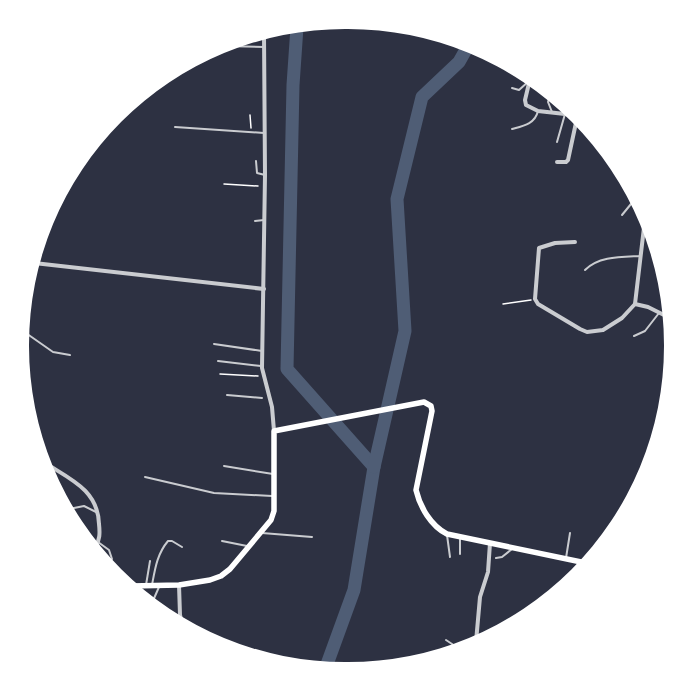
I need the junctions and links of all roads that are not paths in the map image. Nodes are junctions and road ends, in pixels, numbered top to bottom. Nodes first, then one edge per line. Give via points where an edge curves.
1 (264, 40) edge
2 (243, 46) edge
3 (264, 47) junction
4 (526, 84) edge
5 (529, 86) edge
6 (512, 88) dead end
7 (548, 101) edge
8 (538, 111) junction
9 (553, 113) junction
10 (562, 114) edge
11 (564, 116) edge
12 (575, 126) edge
13 (175, 128) dead end
14 (512, 129) dead end
15 (265, 133) junction
16 (557, 142) dead end
17 (256, 161) dead end
18 (557, 162) dead end
19 (265, 175) junction
20 (630, 205) edge
21 (622, 215) dead end
22 (265, 220) junction
23 (256, 221) dead end
24 (643, 233) edge
25 (575, 242) dead end
26 (640, 256) junction
27 (40, 264) edge
28 (585, 270) dead end
29 (264, 289) junction
30 (635, 304) junction
31 (659, 312) junction
32 (662, 314) edge
33 (30, 335) edge
34 (634, 336) dead end
35 (214, 344) dead end
36 (263, 351) junction
37 (70, 355) dead end
38 (218, 361) dead end
39 (262, 366) junction
40 (227, 395) dead end
41 (262, 398) dead end
42 (274, 431) junction
43 (224, 466) dead end
44 (54, 469) edge
45 (274, 474) junction
46 (145, 477) dead end
47 (274, 496) junction
48 (74, 508) edge
49 (98, 514) junction
50 (570, 532) dead end
51 (262, 533) junction
52 (447, 534) junction
53 (312, 537) dead end
54 (460, 537) junction
55 (222, 541) dead end
56 (98, 542) joint
57 (490, 543) junction
58 (250, 546) junction
59 (182, 547) dead end
60 (513, 548) junction
61 (460, 554) dead end
62 (450, 557) dead end
63 (112, 558) edge
64 (496, 558) dead end
65 (566, 559) junction
66 (150, 561) dead end
67 (578, 561) edge
68 (179, 585) junction
69 (140, 586) edge
70 (149, 586) junction
71 (159, 586) junction
72 (154, 598) edge
73 (180, 616) edge
74 (477, 634) edge
75 (446, 640) dead end
76 (452, 644) edge

1 - 3 street
2 - 3 lane
3 - 15 street
4 - 6 lane via 519,90
5 - 8 street via 526,105
7 - 9 lane
8 - 9 street
8 - 14 lane via 536,118 529,123
9 - 10 street
11 - 16 lane
12 - 18 street via 568,160
13 - 15 lane
15 - 19 street
17 - 19 lane via 258,174
19 - 22 street
20 - 21 lane
22 - 23 lane
22 - 29 street
24 - 26 street
25 - 30 street via 555,243 539,248 535,299 538,304 587,332 603,330 622,318
26 - 28 lane via 596,261
26 - 30 street
27 - 29 street
29 - 36 street
30 - 31 street
31 - 32 street
31 - 34 lane via 645,332
33 - 37 lane via 53,352
35 - 36 lane
36 - 39 street
38 - 39 lane
39 - 42 street
40 - 41 lane
42 - 45 main road
42 - 52 main road via 415,402 428,403 432,410 417,481 418,498 433,524
43 - 45 lane
44 - 49 street via 89,492
45 - 47 main road
46 - 47 lane via 214,493
47 - 51 main road via 274,511
48 - 49 lane via 84,506
49 - 56 street
50 - 65 lane
51 - 53 lane
51 - 58 main road
52 - 54 main road
52 - 62 lane
54 - 57 main road
54 - 61 lane
55 - 58 lane
56 - 63 lane via 109,550
57 - 60 main road
57 - 74 street via 488,572 480,597
58 - 68 main road via 221,576
59 - 70 lane via 172,542 164,546 159,553
60 - 64 lane via 502,557
60 - 65 main road
65 - 67 main road
66 - 70 lane
68 - 71 main road
68 - 73 street
69 - 70 main road
70 - 71 main road
71 - 72 lane
75 - 76 lane

